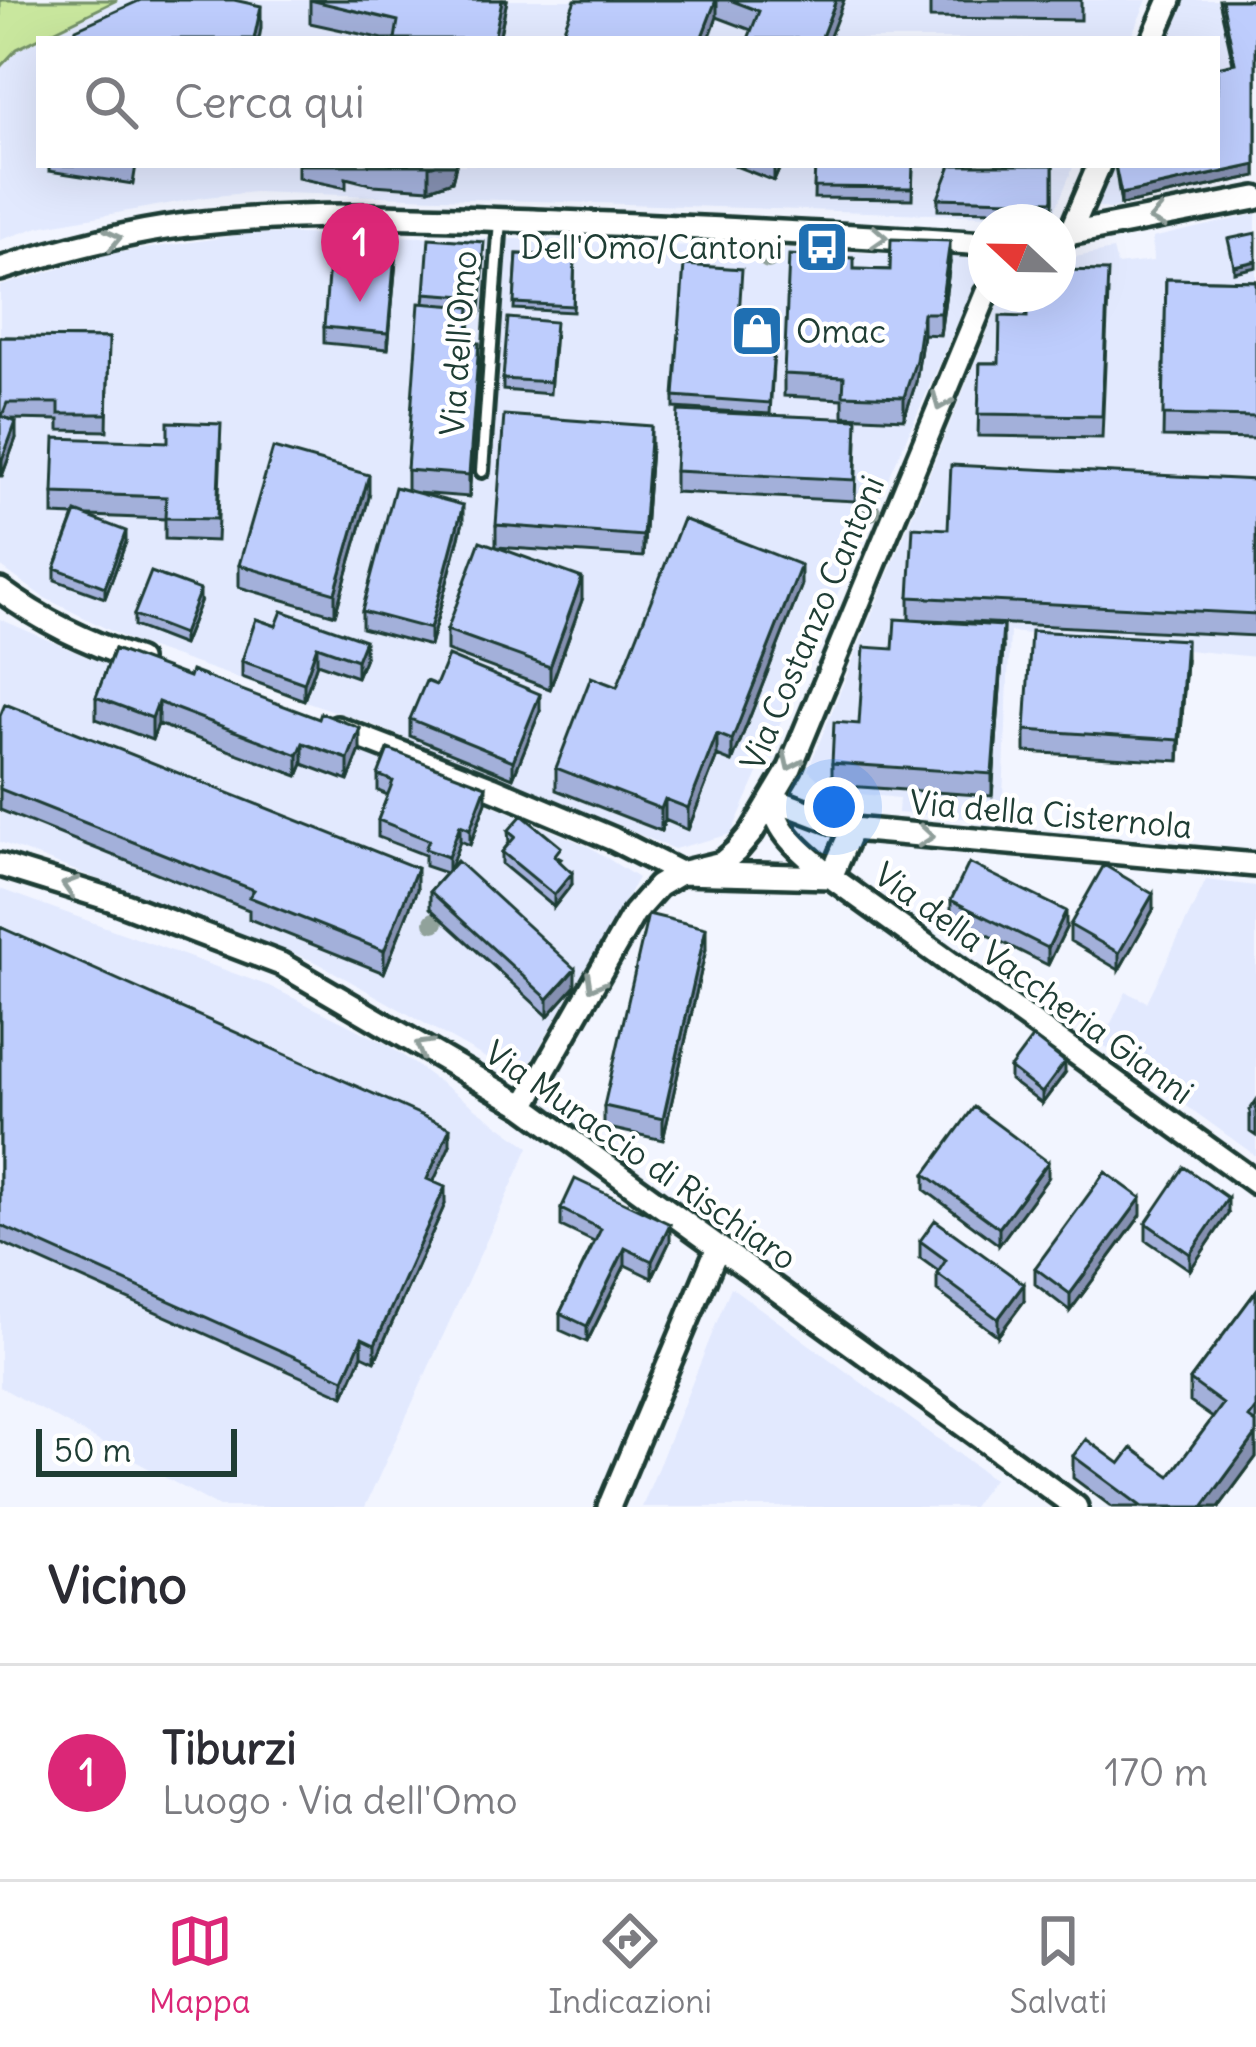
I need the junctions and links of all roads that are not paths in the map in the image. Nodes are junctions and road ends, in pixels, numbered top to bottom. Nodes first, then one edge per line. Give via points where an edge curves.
1 (1170, 0) edge
2 (1154, 36) edge
3 (1097, 168) edge
4 (1256, 199) edge
5 (1076, 210) edge
6 (500, 220) junction
7 (1076, 234) edge
8 (968, 243) edge
9 (0, 269) edge
10 (979, 312) edge
11 (482, 471) dead end
12 (0, 590) edge
13 (166, 669) edge
14 (313, 719) edge
15 (773, 799) junction
16 (852, 829) junction
17 (0, 865) edge
18 (1256, 866) edge
19 (680, 873) junction
20 (831, 877) junction
21 (524, 1106) junction
22 (1256, 1183) edge
23 (718, 1247) junction
24 (609, 1507) edge
25 (1076, 1507) edge

1 - 2 street
3 - 5 street
4 -> 7 street
6 -> 8 street, Via dell'Omo
9 -> 6 street, Via dell'Omo via 192,224
6 - 11 lane, Via dell'Omo
10 -> 15 street, Via Costanzo Cantoni
12 - 13 street via 65,632
14 - 19 street, Via della Vaccheria Gianni
15 - 16 street, Via della Cisternola
15 - 19 street, Via Costanzo Cantoni via 722,863
15 - 20 street, Via della Vaccheria Gianni via 781,828
16 -> 18 street, Via della Cisternola
16 - 20 street
21 -> 17 street, Via Muraccio di Rischiaro via 281,964
19 - 20 street, Via della Vaccheria Gianni
19 -> 21 street, Via Costanzo Cantoni via 634,913
20 - 22 street, Via della Vaccheria Gianni
21 - 23 street, Via Muraccio di Rischiaro
23 - 24 street
23 - 25 street, Via Muraccio di Rischiaro

